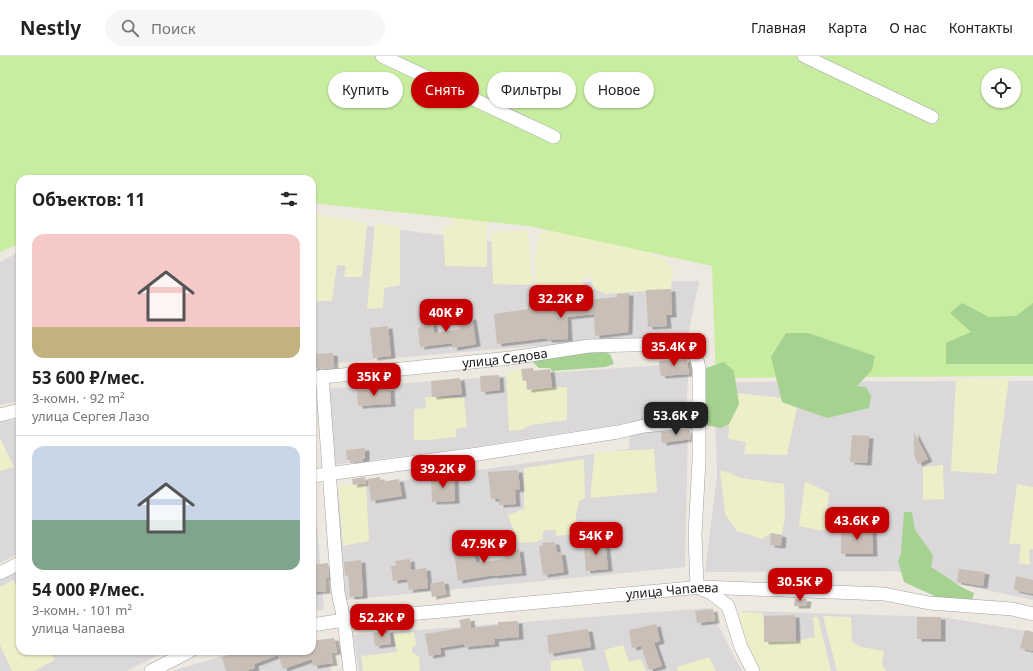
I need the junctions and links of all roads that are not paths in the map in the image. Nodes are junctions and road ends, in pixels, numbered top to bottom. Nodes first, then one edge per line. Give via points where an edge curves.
1 (382, 56) edge
2 (804, 56) edge
3 (932, 117) dead end
4 (554, 137) dead end
5 (317, 377) edge
6 (16, 411) edge
7 (0, 415) edge
8 (698, 422) junction
9 (329, 473) junction
10 (316, 475) edge
11 (16, 565) edge
12 (0, 574) edge
13 (697, 587) junction
14 (1033, 614) edge
15 (344, 620) junction
16 (316, 624) edge
17 (182, 655) edge
18 (150, 671) edge
19 (350, 671) edge
20 (753, 671) edge

1 - 4 street
2 - 3 street
5 - 8 street, улица Седова via 511,358 588,346 667,344 688,350 696,356 699,368
5 - 9 street
6 - 7 street
8 - 9 street via 644,426 478,454
8 - 13 street via 699,461 695,534
9 - 10 street
9 - 15 street via 338,592
11 - 12 street
13 - 14 street, улица Чапаева via 884,594 929,603 1012,609
13 - 15 street, улица Чапаева
13 - 20 street via 711,593 728,606 741,647
15 - 16 street, улица Чапаева
15 - 19 street
17 - 18 street

